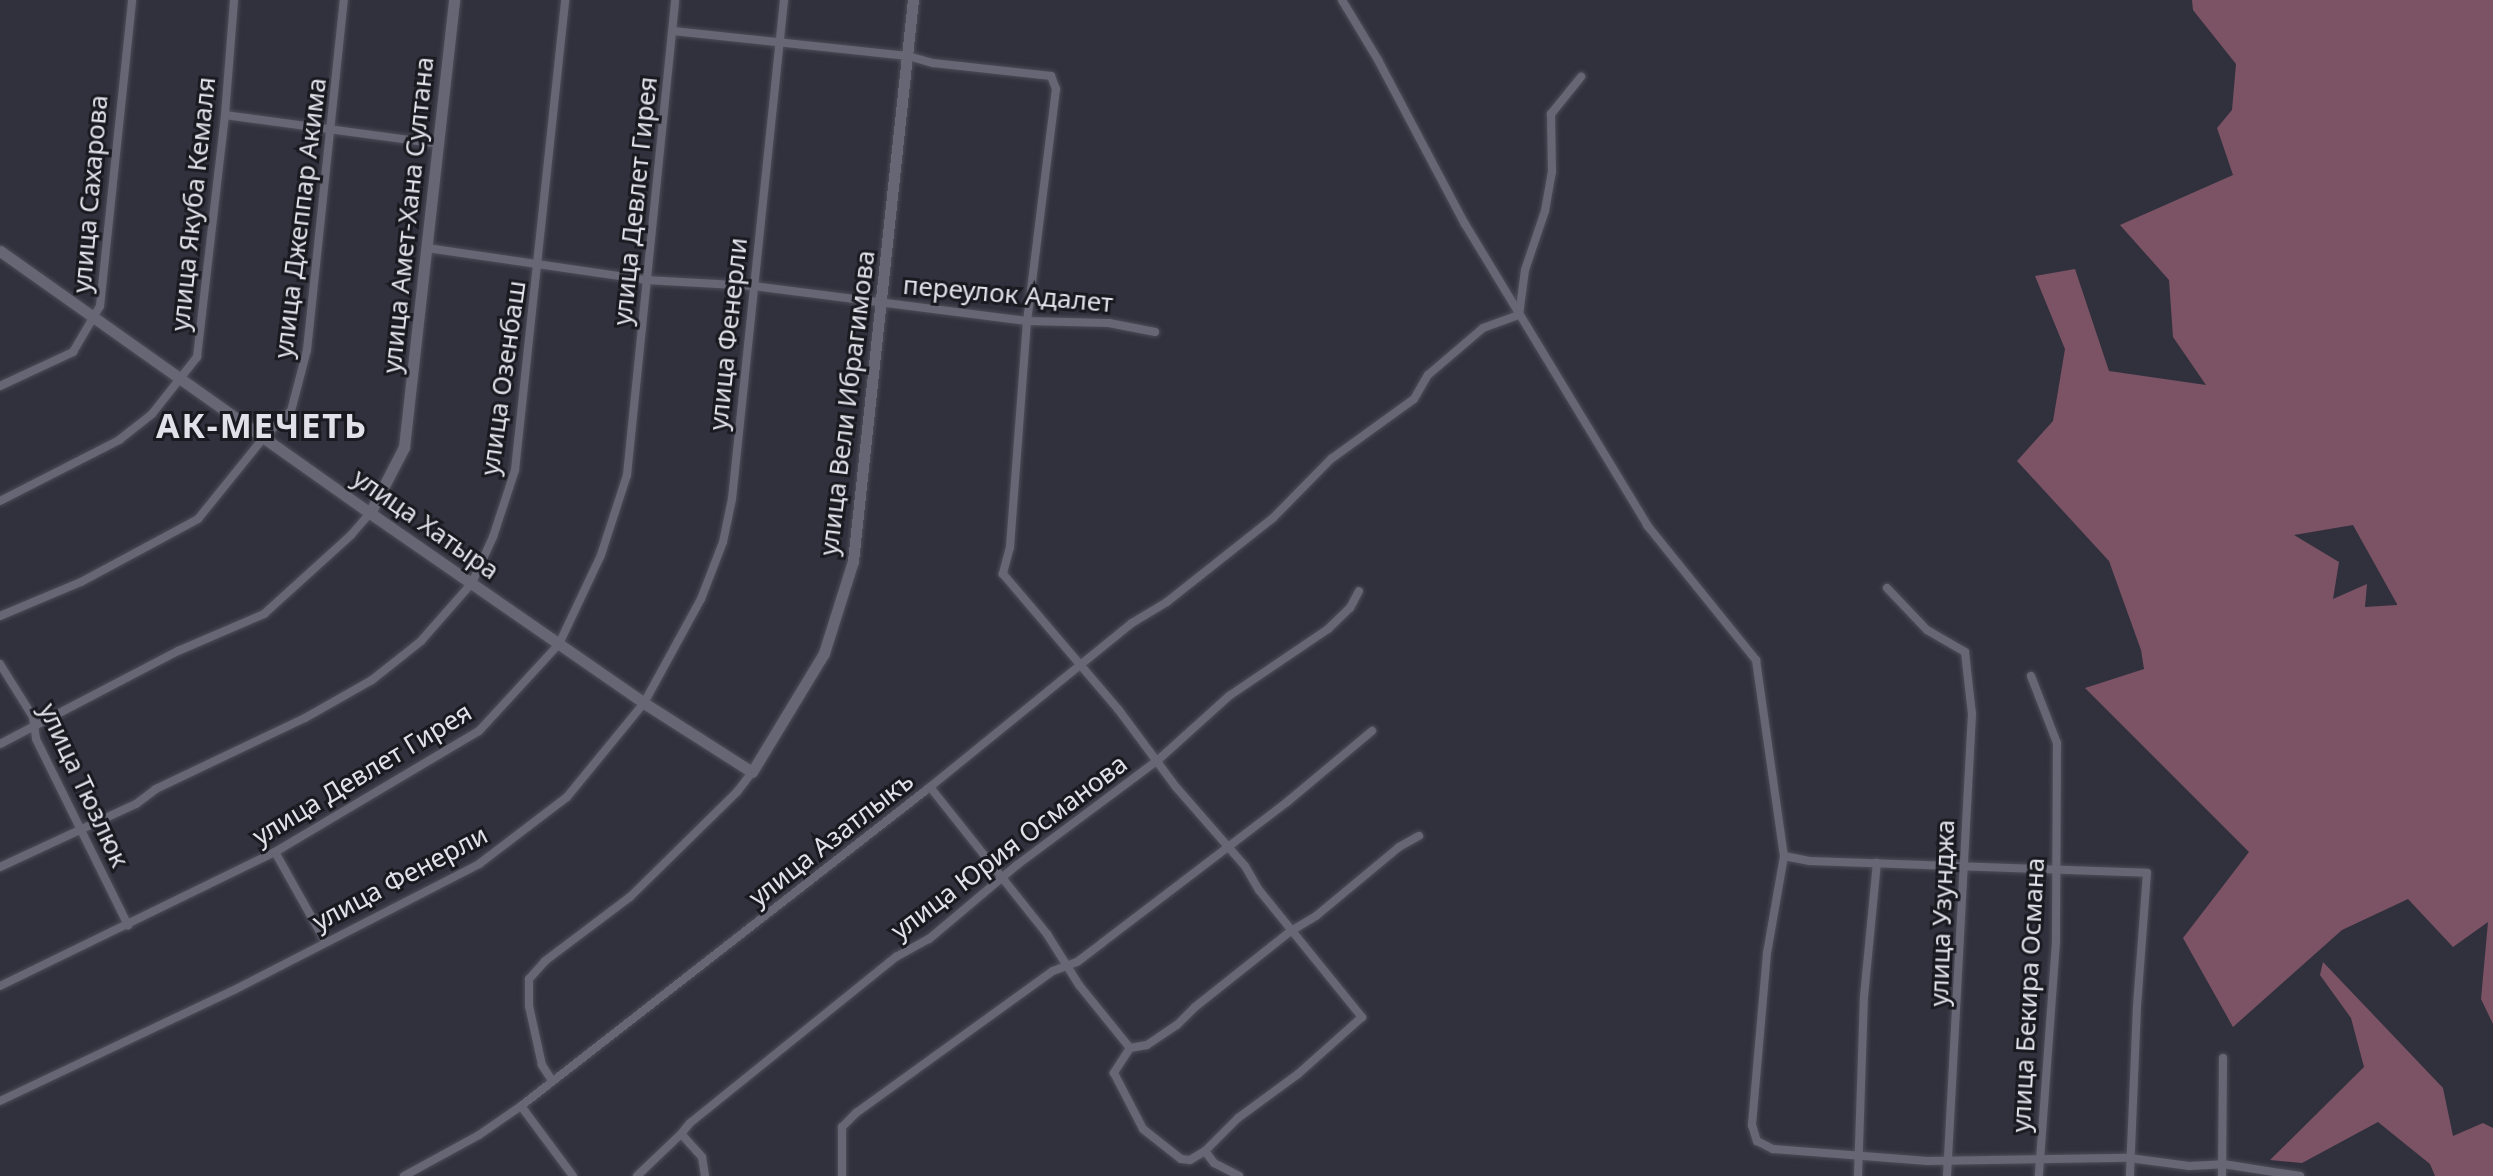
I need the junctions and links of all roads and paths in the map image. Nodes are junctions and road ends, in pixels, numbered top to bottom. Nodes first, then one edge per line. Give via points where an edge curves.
1 (132, 0) edge
2 (234, 0) edge
3 (344, 0) edge
4 (454, 0) edge
5 (565, 0) edge
6 (675, 0) edge
7 (784, 0) edge
8 (913, 0) edge
9 (1342, 0) edge
10 (673, 31) junction
11 (781, 44) junction
12 (908, 56) junction
13 (1581, 77) dead end
14 (225, 115) junction
15 (332, 129) junction
16 (440, 144) junction
17 (427, 248) junction
18 (0, 251) edge
19 (538, 265) junction
20 (646, 280) junction
21 (753, 286) junction
22 (883, 302) junction
23 (1519, 315) junction
24 (95, 316) junction
25 (1027, 321) junction
26 (1155, 332) dead end
27 (183, 379) junction
28 (0, 386) edge
29 (265, 436) junction
30 (0, 501) edge
31 (370, 513) junction
32 (472, 583) junction
33 (1887, 588) dead end
34 (1359, 591) dead end
35 (0, 616) edge
36 (559, 644) junction
37 (0, 664) edge
38 (1082, 666) junction
39 (2031, 676) dead end
40 (644, 703) junction
41 (35, 727) junction
42 (1372, 731) dead end
43 (0, 744) edge
44 (1158, 760) junction
45 (752, 772) junction
46 (930, 787) junction
47 (81, 830) junction
48 (1419, 836) dead end
49 (1227, 845) junction
50 (275, 852) junction
51 (1784, 856) junction
52 (1877, 863) junction
53 (1962, 865) junction
54 (0, 867) edge
55 (2055, 869) junction
56 (1002, 879) junction
57 (128, 925) junction
58 (1291, 931) junction
59 (325, 941) junction
60 (1067, 964) junction
61 (0, 986) edge
62 (1130, 1048) junction
63 (2223, 1058) dead end
64 (551, 1079) junction
65 (0, 1101) edge
66 (521, 1106) junction
67 (681, 1134) junction
68 (1205, 1151) junction
69 (1860, 1154) junction
70 (1949, 1158) junction
71 (2129, 1158) junction
72 (2040, 1160) junction
73 (2223, 1164) junction
74 (404, 1176) edge
75 (573, 1176) edge
76 (637, 1176) edge
77 (705, 1176) edge
78 (842, 1176) edge
79 (1239, 1176) edge
80 (1858, 1176) edge
81 (1947, 1176) edge
82 (2039, 1176) edge
83 (2130, 1176) edge
84 (2222, 1176) edge
85 (2300, 1176) edge

1 - 24 street, улица Сахарова
2 - 14 street, улица Якуба Кемаля
3 - 15 street, улица Джеппар Акима
4 - 16 street, улица Амет-Хана Султана
5 - 19 street, улица Озенбаш
6 - 10 street, улица Девлет Гирея
7 - 11 street, улица Фенерли
8 - 12 street, улица Вели Ибрагимова
9 - 23 street
10 - 11 street
10 - 20 street, улица Девлет Гирея
11 - 12 street
11 - 21 street, улица Фенерли
12 - 22 street, улица Вели Ибрагимова
12 - 25 street via 1051,76 1056,89
13 - 23 street via 1551,114 1552,172 1525,270
14 - 15 street
14 - 27 street, улица Якуба Кемаля via 197,357
15 - 16 street
15 - 29 street, улица Джеппар Акима via 307,350 291,411
16 - 17 street, улица Амет-Хана Султана
17 - 19 street, переулок Адалет
17 - 31 street, улица Амет-Хана Султана via 404,447
18 - 24 street, улица Хатыра
19 - 20 street, переулок Адалет
19 - 32 street, улица Озенбаш via 515,470
20 - 21 street, переулок Адалет
20 - 36 street, улица Девлет Гирея via 627,475 601,555
21 - 22 street, переулок Адалет
21 - 40 street, улица Фенерли via 723,542 683,638
22 - 25 street, переулок Адалет
22 - 45 street, улица Вели Ибрагимова via 853,561 824,653
23 - 38 street, улица Азатлыкъ via 1483,328 1428,375 1414,399 1331,459 1273,518
23 - 51 street via 1647,525 1756,660
24 - 27 street, улица Хатыра
24 - 28 street, улица Сахарова via 73,352
25 - 26 street, переулок Адалет via 1109,323
25 - 38 street via 1010,547 1003,574
27 - 29 street, улица Хатыра
27 - 30 street, улица Якуба Кемаля via 119,440
29 - 31 street, улица Хатыра
29 - 35 street, улица Джеппар Акима via 198,519 81,582
31 - 32 street, улица Хатыра
31 - 41 street, улица Амет-Хана Султана via 264,614 178,651
32 - 36 street, улица Хатыра
32 - 47 street, улица Озенбаш via 421,641 372,680
33 - 53 street, улица Узунджа via 1927,630 1965,652 1972,714
34 - 44 street, улица Юрия Османова via 1328,629 1229,696
36 - 40 street, улица Хатыра
36 - 50 street, улица Девлет Гирея via 479,731
37 - 41 street, улица Тюзлюк
38 - 44 street
38 - 46 street, улица Азатлыкъ
39 - 55 street, улица Бекира Османа via 2057,743
40 - 45 street, улица Хатыра
40 - 59 street, улица Фенерли via 567,797 479,864
41 - 43 street, улица Амет-Хана Султана
41 - 47 street, улица Тюзлюк
42 - 49 street
44 - 49 street
44 - 56 street, улица Юрия Османова
45 - 64 street, улица Вели Ибрагимова via 630,897 529,979 529,1006 542,1065
46 - 56 street
46 - 64 street, улица Азатлыкъ
47 - 54 street, улица Озенбаш
47 - 57 street, улица Тюзлюк
48 - 58 street
49 - 58 street
49 - 60 street via 1090,952
50 - 57 street, улица Девлет Гирея
50 - 59 street
51 - 52 street
51 - 69 street via 1767,953 1752,1125 1757,1141 1773,1149
52 - 53 street
52 - 69 street via 1864,997
53 - 55 street
53 - 70 street, улица Узунджа
55 - 71 street via 2147,873
55 - 72 street, улица Бекира Османа via 2056,942
56 - 60 street
56 - 67 street, улица Юрия Османова via 929,939 896,957
57 - 61 street, улица Девлет Гирея
58 - 62 street via 1177,1025 1147,1045
58 - 68 street via 1362,1017
59 - 65 street, улица Фенерли
60 - 62 street
60 - 78 street via 856,1113 842,1127
62 - 68 street via 1114,1073 1143,1129 1181,1159
63 - 73 street
64 - 66 street, улица Азатлыкъ
66 - 74 street, улица Азатлыкъ
66 - 75 street
67 - 76 street, улица Юрия Османова
67 - 77 street via 702,1157
68 - 79 street via 1214,1163
69 - 70 street
69 - 80 street
70 - 72 street
70 - 81 street, улица Узунджа
71 - 72 street
71 - 73 street via 2189,1166
71 - 83 street
72 - 82 street, улица Бекира Османа
73 - 84 street
73 - 85 street

